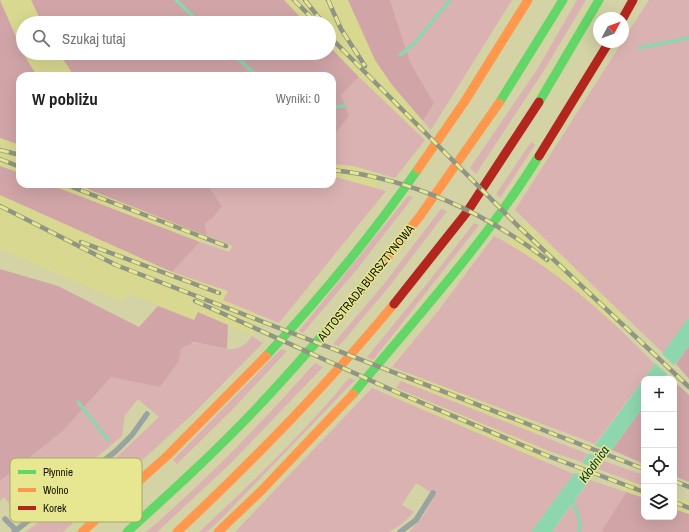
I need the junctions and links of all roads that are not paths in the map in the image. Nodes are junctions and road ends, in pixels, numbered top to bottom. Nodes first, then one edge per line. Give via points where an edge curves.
1 (528, 0) edge
2 (563, 0) edge
3 (599, 0) edge
4 (633, 0) edge
5 (626, 12) edge
6 (606, 48) edge
7 (147, 414) dead end
8 (107, 458) edge
9 (142, 479) edge
10 (433, 493) dead end
11 (142, 518) edge
12 (5, 519) dead end
13 (26, 522) edge
14 (93, 522) edge
15 (138, 522) edge
16 (15, 531) edge
17 (82, 532) edge
18 (127, 532) edge
19 (177, 532) edge
20 (218, 532) edge
21 (400, 532) edge

1 - 9 highway via 449,126 396,200 336,276 204,420
2 - 11 highway, AUTOSTRADA BURSZTYNOWA via 509,89 470,146 418,218 348,306 298,366 223,443
3 - 19 highway via 541,99 447,238 385,316 325,384 235,479
4 - 5 highway
6 - 20 highway via 522,183 468,255 348,400
7 - 8 lane via 132,435
10 - 21 lane via 416,520
12 - 16 lane
13 - 16 lane
14 - 17 highway
15 - 18 highway, AUTOSTRADA BURSZTYNOWA

